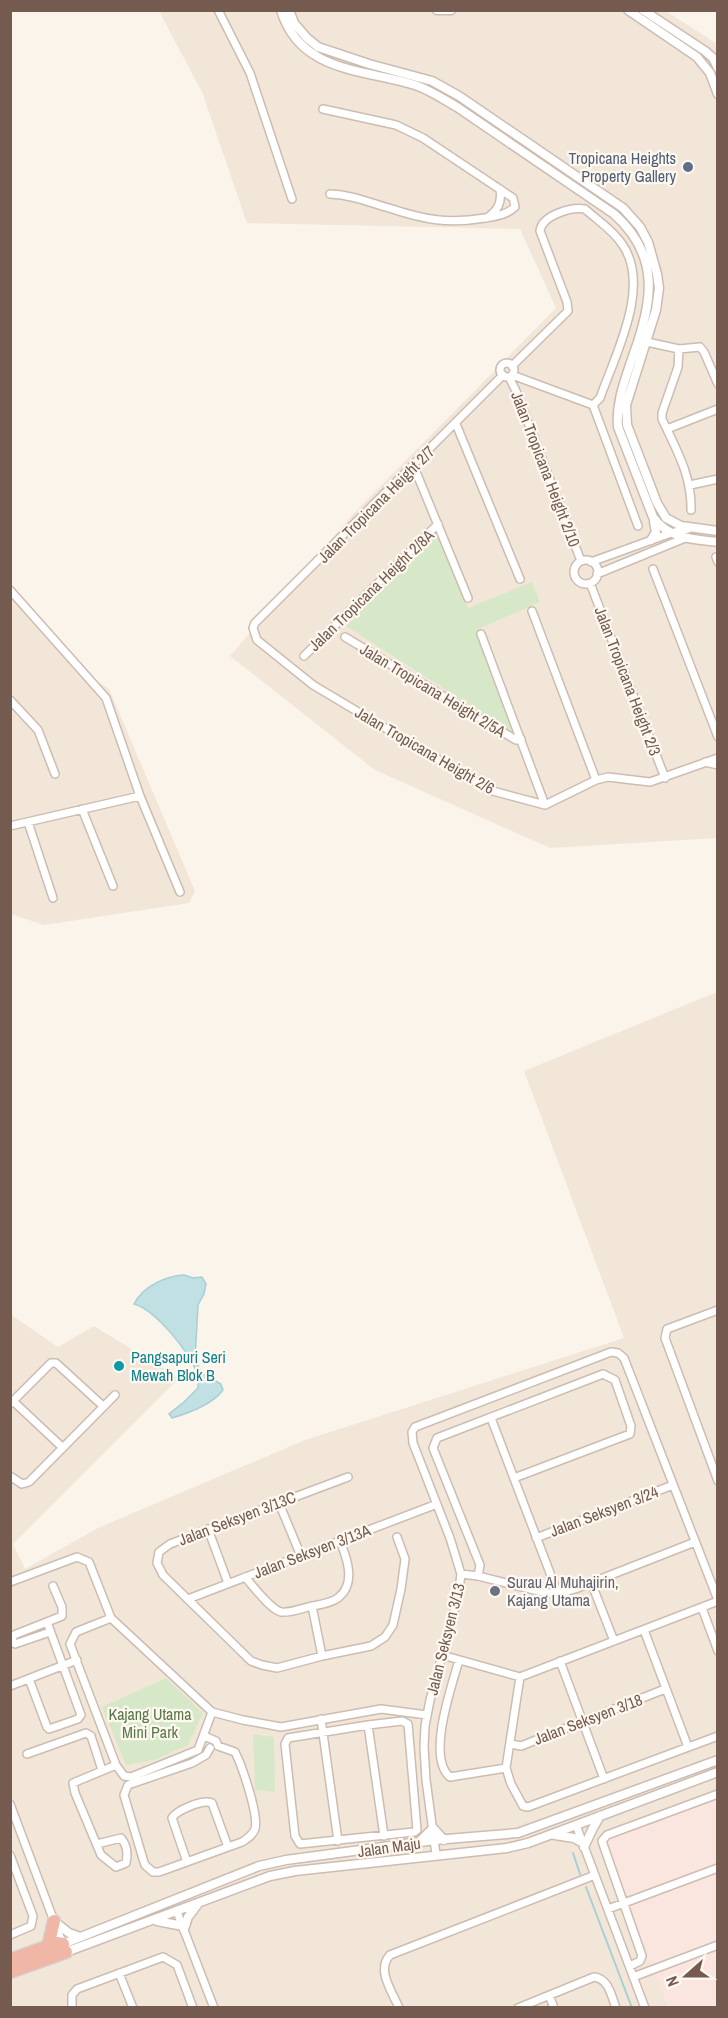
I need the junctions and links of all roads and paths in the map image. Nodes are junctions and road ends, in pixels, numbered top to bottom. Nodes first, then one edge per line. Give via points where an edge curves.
1 (218, 10) edge
2 (281, 10) edge
3 (289, 10) edge
4 (437, 10) edge
5 (452, 10) edge
6 (628, 10) edge
7 (643, 10) edge
8 (717, 68) edge
9 (717, 94) edge
10 (323, 109) dead end
11 (500, 189) junction
12 (330, 194) dead end
13 (292, 199) dead end
14 (487, 218) junction
15 (647, 342) junction
16 (679, 349) junction
17 (512, 366) junction
18 (508, 375) junction
19 (527, 380) junction
20 (717, 384) edge
21 (516, 391) junction
22 (593, 405) junction
23 (717, 409) edge
24 (456, 424) junction
25 (667, 429) junction
26 (414, 467) junction
27 (717, 479) edge
28 (690, 485) junction
29 (691, 510) dead end
30 (653, 517) junction
31 (438, 524) junction
32 (638, 526) dead end
33 (693, 529) junction
34 (717, 531) edge
35 (671, 533) junction
36 (685, 538) junction
37 (651, 540) junction
38 (717, 542) edge
39 (581, 561) junction
40 (591, 562) junction
41 (653, 569) dead end
42 (597, 574) junction
43 (519, 579) dead end
44 (590, 583) junction
45 (10, 590) edge
46 (468, 598) dead end
47 (532, 611) dead end
48 (254, 634) joint
49 (481, 634) dead end
50 (345, 637) dead end
51 (304, 656) dead end
52 (10, 700) edge
53 (717, 737) edge
54 (521, 739) junction
55 (717, 758) edge
56 (705, 762) junction
57 (717, 765) edge
58 (55, 774) dead end
59 (665, 778) junction
60 (596, 780) junction
61 (140, 796) junction
62 (545, 805) junction
63 (82, 809) junction
64 (28, 822) junction
65 (10, 826) edge
66 (113, 886) dead end
67 (180, 892) dead end
68 (52, 898) dead end
69 (717, 1310) edge
70 (115, 1395) dead end
71 (12, 1403) edge
72 (103, 1406) junction
73 (491, 1418) junction
74 (62, 1447) junction
75 (10, 1476) edge
76 (348, 1477) dead end
77 (514, 1478) junction
78 (717, 1481) edge
79 (673, 1485) junction
80 (279, 1503) junction
81 (437, 1504) junction
82 (208, 1529) junction
83 (397, 1537) dead end
84 (536, 1538) junction
85 (340, 1541) junction
86 (695, 1542) junction
87 (301, 1556) junction
88 (461, 1574) junction
89 (478, 1576) junction
90 (245, 1577) junction
91 (10, 1582) edge
92 (591, 1582) junction
93 (228, 1583) junction
94 (53, 1586) dead end
95 (558, 1594) junction
96 (188, 1599) junction
97 (717, 1601) edge
98 (312, 1606) junction
99 (702, 1608) junction
100 (111, 1618) junction
101 (47, 1622) junction
102 (644, 1630) junction
103 (50, 1632) junction
104 (614, 1641) junction
105 (717, 1651) edge
106 (442, 1655) junction
107 (322, 1656) junction
108 (76, 1660) junction
109 (459, 1660) junction
110 (560, 1661) junction
111 (63, 1665) junction
112 (520, 1677) junction
113 (29, 1679) junction
114 (10, 1686) edge
115 (666, 1689) junction
116 (212, 1712) junction
117 (427, 1715) junction
118 (321, 1719) junction
119 (582, 1721) junction
120 (368, 1725) junction
121 (323, 1733) junction
122 (717, 1736) edge
123 (202, 1740) junction
124 (511, 1744) junction
125 (214, 1747) junction
126 (688, 1748) junction
127 (27, 1754) dead end
128 (717, 1760) edge
129 (116, 1766) junction
130 (506, 1768) junction
131 (102, 1770) junction
132 (717, 1772) edge
133 (604, 1779) junction
134 (717, 1794) edge
135 (10, 1804) edge
136 (593, 1806) junction
137 (601, 1816) junction
138 (549, 1823) junction
139 (576, 1825) junction
140 (433, 1828) junction
141 (550, 1835) junction
142 (384, 1836) junction
143 (440, 1840) junction
144 (338, 1841) junction
145 (418, 1842) junction
146 (97, 1844) junction
147 (584, 1845) junction
148 (228, 1847) junction
149 (436, 1854) junction
150 (11, 1860) edge
151 (187, 1862) junction
152 (717, 1868) edge
153 (596, 1875) junction
154 (194, 1892) junction
155 (200, 1903) junction
156 (623, 1903) junction
157 (158, 1906) junction
158 (608, 1909) junction
159 (177, 1912) junction
160 (54, 1921) junction
161 (153, 1921) junction
162 (183, 1928) junction
163 (10, 1935) edge
164 (80, 1937) junction
165 (717, 1945) edge
166 (48, 1947) junction
167 (64, 1948) junction
168 (10, 1960) edge
169 (34, 1961) junction
170 (10, 1966) edge
171 (630, 1966) junction
172 (10, 1972) edge
173 (119, 1973) junction
174 (633, 1977) junction
175 (10, 1978) edge
176 (549, 1995) junction
177 (72, 2007) edge
178 (132, 2007) edge
179 (193, 2007) edge
180 (214, 2007) edge
181 (399, 2007) edge
182 (518, 2007) edge
183 (554, 2007) edge
184 (616, 2007) edge
185 (645, 2007) edge

1 - 13 street via 250,73
2 - 30 street via 291,34 306,51 337,66 430,91 628,226 650,274 649,296 616,412 618,427
3 - 15 street via 294,23 318,47 432,81 623,208 648,242 657,274 656,310
4 - 5 street
6 - 9 street via 697,57 710,73
7 - 8 street via 705,51
10 - 11 street via 396,125 423,138
11 - 14 street via 500,204
11 - 14 street via 513,198 515,207
12 - 14 street via 364,199 435,220 465,222
15 - 16 street
15 - 33 street via 626,405 627,425 661,511 673,524
16 - 20 street via 700,347
16 - 25 street via 678,367 662,413
17 - 18 street via 514,371
17 - 18 street via 502,366 501,370
17 - 22 street via 568,311 540,231 541,224 577,208 585,209 622,244 632,262 634,277 634,295 600,398
18 - 19 street
18 - 21 street, Jalan Tropicana Height 2/10
18 - 24 street, Jalan Tropicana Height 2/7
19 - 21 street
19 - 22 street
21 - 39 street, Jalan Tropicana Height 2/10
22 - 32 street
23 - 25 street
24 - 26 street, Jalan Tropicana Height 2/7
24 - 43 street
25 - 28 street
26 - 31 street
26 - 48 street, Jalan Tropicana Height 2/7 via 255,623
27 - 28 street
28 - 29 street
30 - 35 street
30 - 37 street via 656,532
31 - 46 street
31 - 51 street, Jalan Tropicana Height 2/8A
33 - 34 street
33 - 35 street
35 - 36 street
35 - 37 street
36 - 38 street
36 - 42 street
37 - 40 street
39 - 40 street
39 - 44 street via 574,569 575,577 583,584
40 - 42 street
41 - 53 street
42 - 44 street
44 - 59 street, Jalan Tropicana Height 2/3
45 - 61 street via 106,698
47 - 60 street
48 - 62 street, Jalan Tropicana Height 2/6 via 314,685 489,790
49 - 54 street
50 - 54 street, Jalan Tropicana Height 2/5A via 516,740
52 - 58 street via 38,730
54 - 62 street
55 - 56 street
56 - 57 street
56 - 59 street
59 - 60 street via 650,782 608,777
60 - 62 street
61 - 63 street
61 - 67 street
63 - 64 street
63 - 66 street
64 - 65 street
64 - 68 street
69 - 78 street via 675,1325 668,1329 665,1338
70 - 72 street
71 - 72 street via 51,1362
71 - 74 street
72 - 74 street
73 - 77 street
73 - 77 street via 603,1374 615,1380 631,1426 630,1434
73 - 89 street via 437,1438 433,1448 480,1565
74 - 75 street via 29,1482 22,1484
76 - 80 street, Jalan Seksyen 3/13C
77 - 84 street
79 - 81 street, Jalan Seksyen 3/13 via 624,1358 611,1352 415,1427 412,1443
79 - 84 street, Jalan Seksyen 3/24
79 - 86 street
80 - 82 street, Jalan Seksyen 3/13C
80 - 87 street
81 - 85 street, Jalan Seksyen 3/13A
81 - 88 street, Jalan Seksyen 3/13
82 - 93 street
82 - 96 street, Jalan Seksyen 3/13C via 159,1552 157,1563 163,1575
83 - 107 street, Jalan Seksyen 3/13C via 405,1559 393,1625 372,1646
84 - 95 street
85 - 87 street, Jalan Seksyen 3/13A
85 - 98 street via 349,1571 347,1585 339,1598
86 - 92 street
86 - 97 street
87 - 90 street, Jalan Seksyen 3/13A
88 - 89 street
88 - 106 street, Jalan Seksyen 3/13
89 - 95 street
90 - 93 street, Jalan Seksyen 3/13A
90 - 98 street via 278,1611
91 - 100 street via 77,1557 89,1562
92 - 95 street
92 - 104 street
93 - 96 street, Jalan Seksyen 3/13A
94 - 101 street via 62,1616
96 - 107 street, Jalan Seksyen 3/13C via 251,1661 277,1668
97 - 99 street
98 - 107 street
99 - 102 street
99 - 105 street
100 - 108 street via 76,1632 70,1644
100 - 116 street
101 - 103 street
101 - 103 street via 14,1635 12,1640 15,1644
102 - 104 street
102 - 115 street
103 - 111 street
104 - 110 street
106 - 109 street
106 - 117 street, Jalan Seksyen 3/13
108 - 111 street
108 - 129 street
109 - 112 street
109 - 130 street via 439,1749 445,1772 450,1777
110 - 112 street
110 - 119 street
111 - 113 street
111 - 113 street via 80,1711 78,1719 49,1730
112 - 124 street
113 - 114 street
115 - 119 street, Jalan Seksyen 3/18
115 - 126 street
116 - 118 street via 281,1727
116 - 123 street
117 - 118 street via 381,1709
117 - 140 street, Jalan Seksyen 3/13 via 424,1758
118 - 121 street
119 - 124 street, Jalan Seksyen 3/18 via 521,1746
119 - 133 street
120 - 121 street
120 - 142 street
120 - 142 street via 402,1721 408,1725 417,1830
121 - 144 street
121 - 144 street via 288,1738 285,1744 295,1836 300,1844
122 - 126 street
123 - 125 street
123 - 129 street via 198,1750 131,1777 124,1776
124 - 130 street
125 - 148 street via 235,1752 246,1778 256,1822 250,1837
125 - 151 street via 192,1763 129,1785 124,1794 148,1869 159,1872
126 - 133 street
127 - 131 street via 86,1732 91,1736
128 - 136 street, Jalan Maju
129 - 131 street
130 - 133 street via 519,1801 528,1808
131 - 146 street via 74,1783
132 - 137 street, Jalan Maju
134 - 156 street via 607,1834 602,1841
135 - 160 street
136 - 138 street, Jalan Maju
136 - 139 street
137 - 139 street, Jalan Maju
137 - 147 street
138 - 139 street
138 - 143 street, Jalan Maju via 506,1835
139 - 141 street, Jalan Maju
139 - 147 street
140 - 143 street
140 - 145 street
141 - 147 street via 574,1838
141 - 149 street, Jalan Maju via 507,1848
142 - 144 street
143 - 145 street, Jalan Maju
143 - 149 street
145 - 154 street, Jalan Maju via 272,1863
146 - 146 street via 121,1838 128,1856 126,1863 116,1867 101,1855
147 - 153 street
148 - 151 street
148 - 151 street via 212,1803 207,1801 175,1813 172,1818
149 - 155 street, Jalan Maju via 270,1876
150 - 163 street via 33,1916 31,1926
152 - 156 street
153 - 158 street
153 - 181 street via 390,1955 383,1970
154 - 157 street, Jalan Maju
154 - 159 street
155 - 159 street, Jalan Maju
155 - 162 street
156 - 158 street
156 - 171 street via 642,1956
157 - 159 street
157 - 164 street, Jalan Maju
158 - 171 street
159 - 161 street, Jalan Maju
159 - 162 street
160 - 164 street
160 - 166 highway
160 - 167 street
161 - 162 street
161 - 167 street, Jalan Maju
162 - 180 street
164 - 167 street, Jalan Maju
165 - 174 street
166 - 167 highway via 57,1943
166 - 168 highway
167 - 169 highway
169 - 170 highway
169 - 172 highway
169 - 175 highway
171 - 174 street
173 - 177 street via 77,1989 72,1995
173 - 178 street
173 - 179 street via 163,1957 177,1965
174 - 185 street
176 - 182 street
176 - 183 street
176 - 184 street via 594,1977 601,1978

